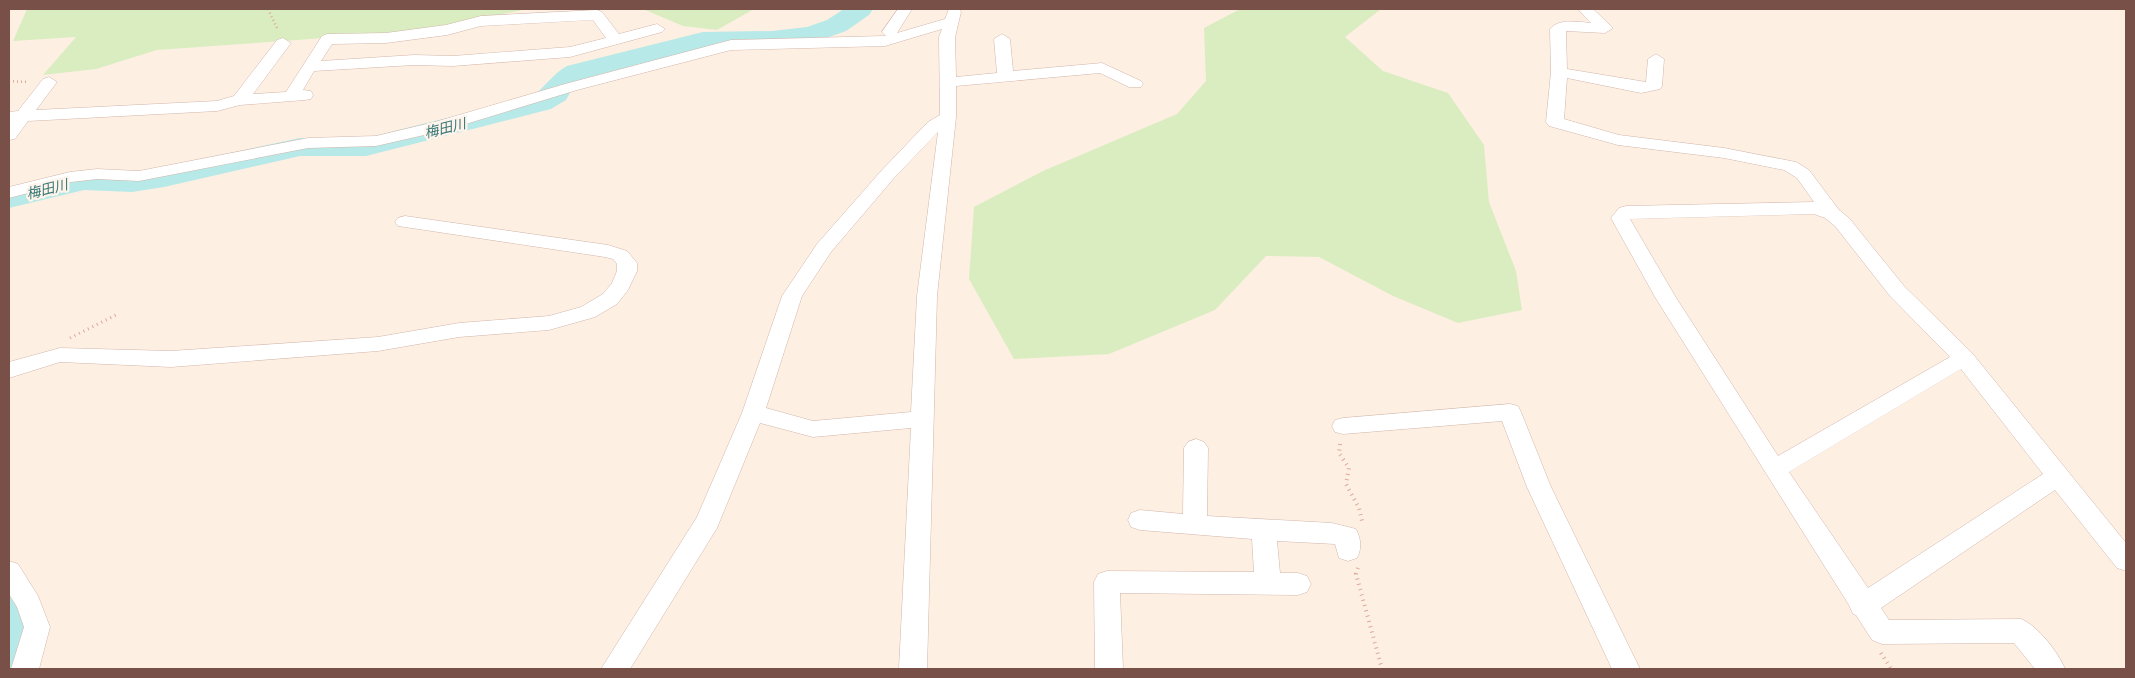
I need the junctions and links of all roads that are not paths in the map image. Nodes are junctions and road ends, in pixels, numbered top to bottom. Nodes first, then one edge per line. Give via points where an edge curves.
1 (905, 9) edge
2 (1585, 9) edge
3 (953, 15) edge
4 (657, 29) dead end
5 (890, 32) dead end
6 (280, 39) road end
7 (1002, 39) dead end
8 (614, 40) junction
9 (1656, 60) dead end
10 (309, 66) junction
11 (1559, 72) junction
12 (1006, 77) junction
13 (49, 82) dead end
14 (949, 82) junction
15 (1135, 84) dead end
16 (240, 100) junction
17 (948, 116) junction
18 (16, 117) edge
19 (9, 135) edge
20 (9, 192) edge
21 (1832, 214) junction
22 (405, 222) dead end
23 (1964, 358) junction
24 (15, 366) edge
25 (753, 413) junction
26 (922, 419) junction
27 (1343, 426) dead end
28 (1196, 448) dead end
29 (1774, 469) junction
30 (2058, 476) junction
31 (1140, 520) dead end
32 (1195, 525) junction
33 (1264, 530) junction
34 (1348, 551) dead end
35 (2126, 561) edge
36 (9, 572) edge
37 (1268, 583) junction
38 (1298, 584) dead end
39 (1862, 606) junction
40 (25, 669) edge
41 (615, 669) edge
42 (913, 669) edge
43 (1108, 669) edge
44 (1626, 669) edge
45 (2051, 669) edge

1 - 5 street
2 - 11 street via 1605,28 1565,26 1558,29
3 - 14 street via 947,37
3 - 20 street via 885,41 731,45 376,141 293,145 139,176 97,174 70,177
4 - 8 street
6 - 16 street
7 - 12 street
8 - 10 street via 570,52 453,61
8 - 10 street via 597,15 481,21 413,36 327,39
9 - 11 street via 1654,86 1641,88
10 - 16 street via 298,96
11 - 21 street via 1555,122 1618,140 1724,153 1790,166 1803,174
12 - 14 street
12 - 15 street via 1102,68
13 - 18 street
14 - 17 street
16 - 18 street via 217,106
17 - 25 street via 934,126 888,174 824,248 792,296
17 - 26 street via 927,296
18 - 19 street
21 - 23 street via 1842,222 1897,292
21 - 29 street via 1816,208 1626,212 1620,218 1665,297
22 - 24 street via 608,251 620,255 628,263 627,271 610,299 588,312 549,323 459,330 378,344 181,358 60,356
23 - 29 street
23 - 30 street
25 - 26 street via 813,429
25 - 41 street via 708,521
26 - 42 street
27 - 44 street via 1510,412 1539,488
28 - 32 street
29 - 39 street
30 - 35 street
30 - 39 street
31 - 32 street
32 - 33 street
33 - 34 street via 1347,536
33 - 37 street
36 - 40 street via 29,604 37,627
37 - 38 street
37 - 43 street via 1106,582
39 - 45 street via 1882,632 2021,631

